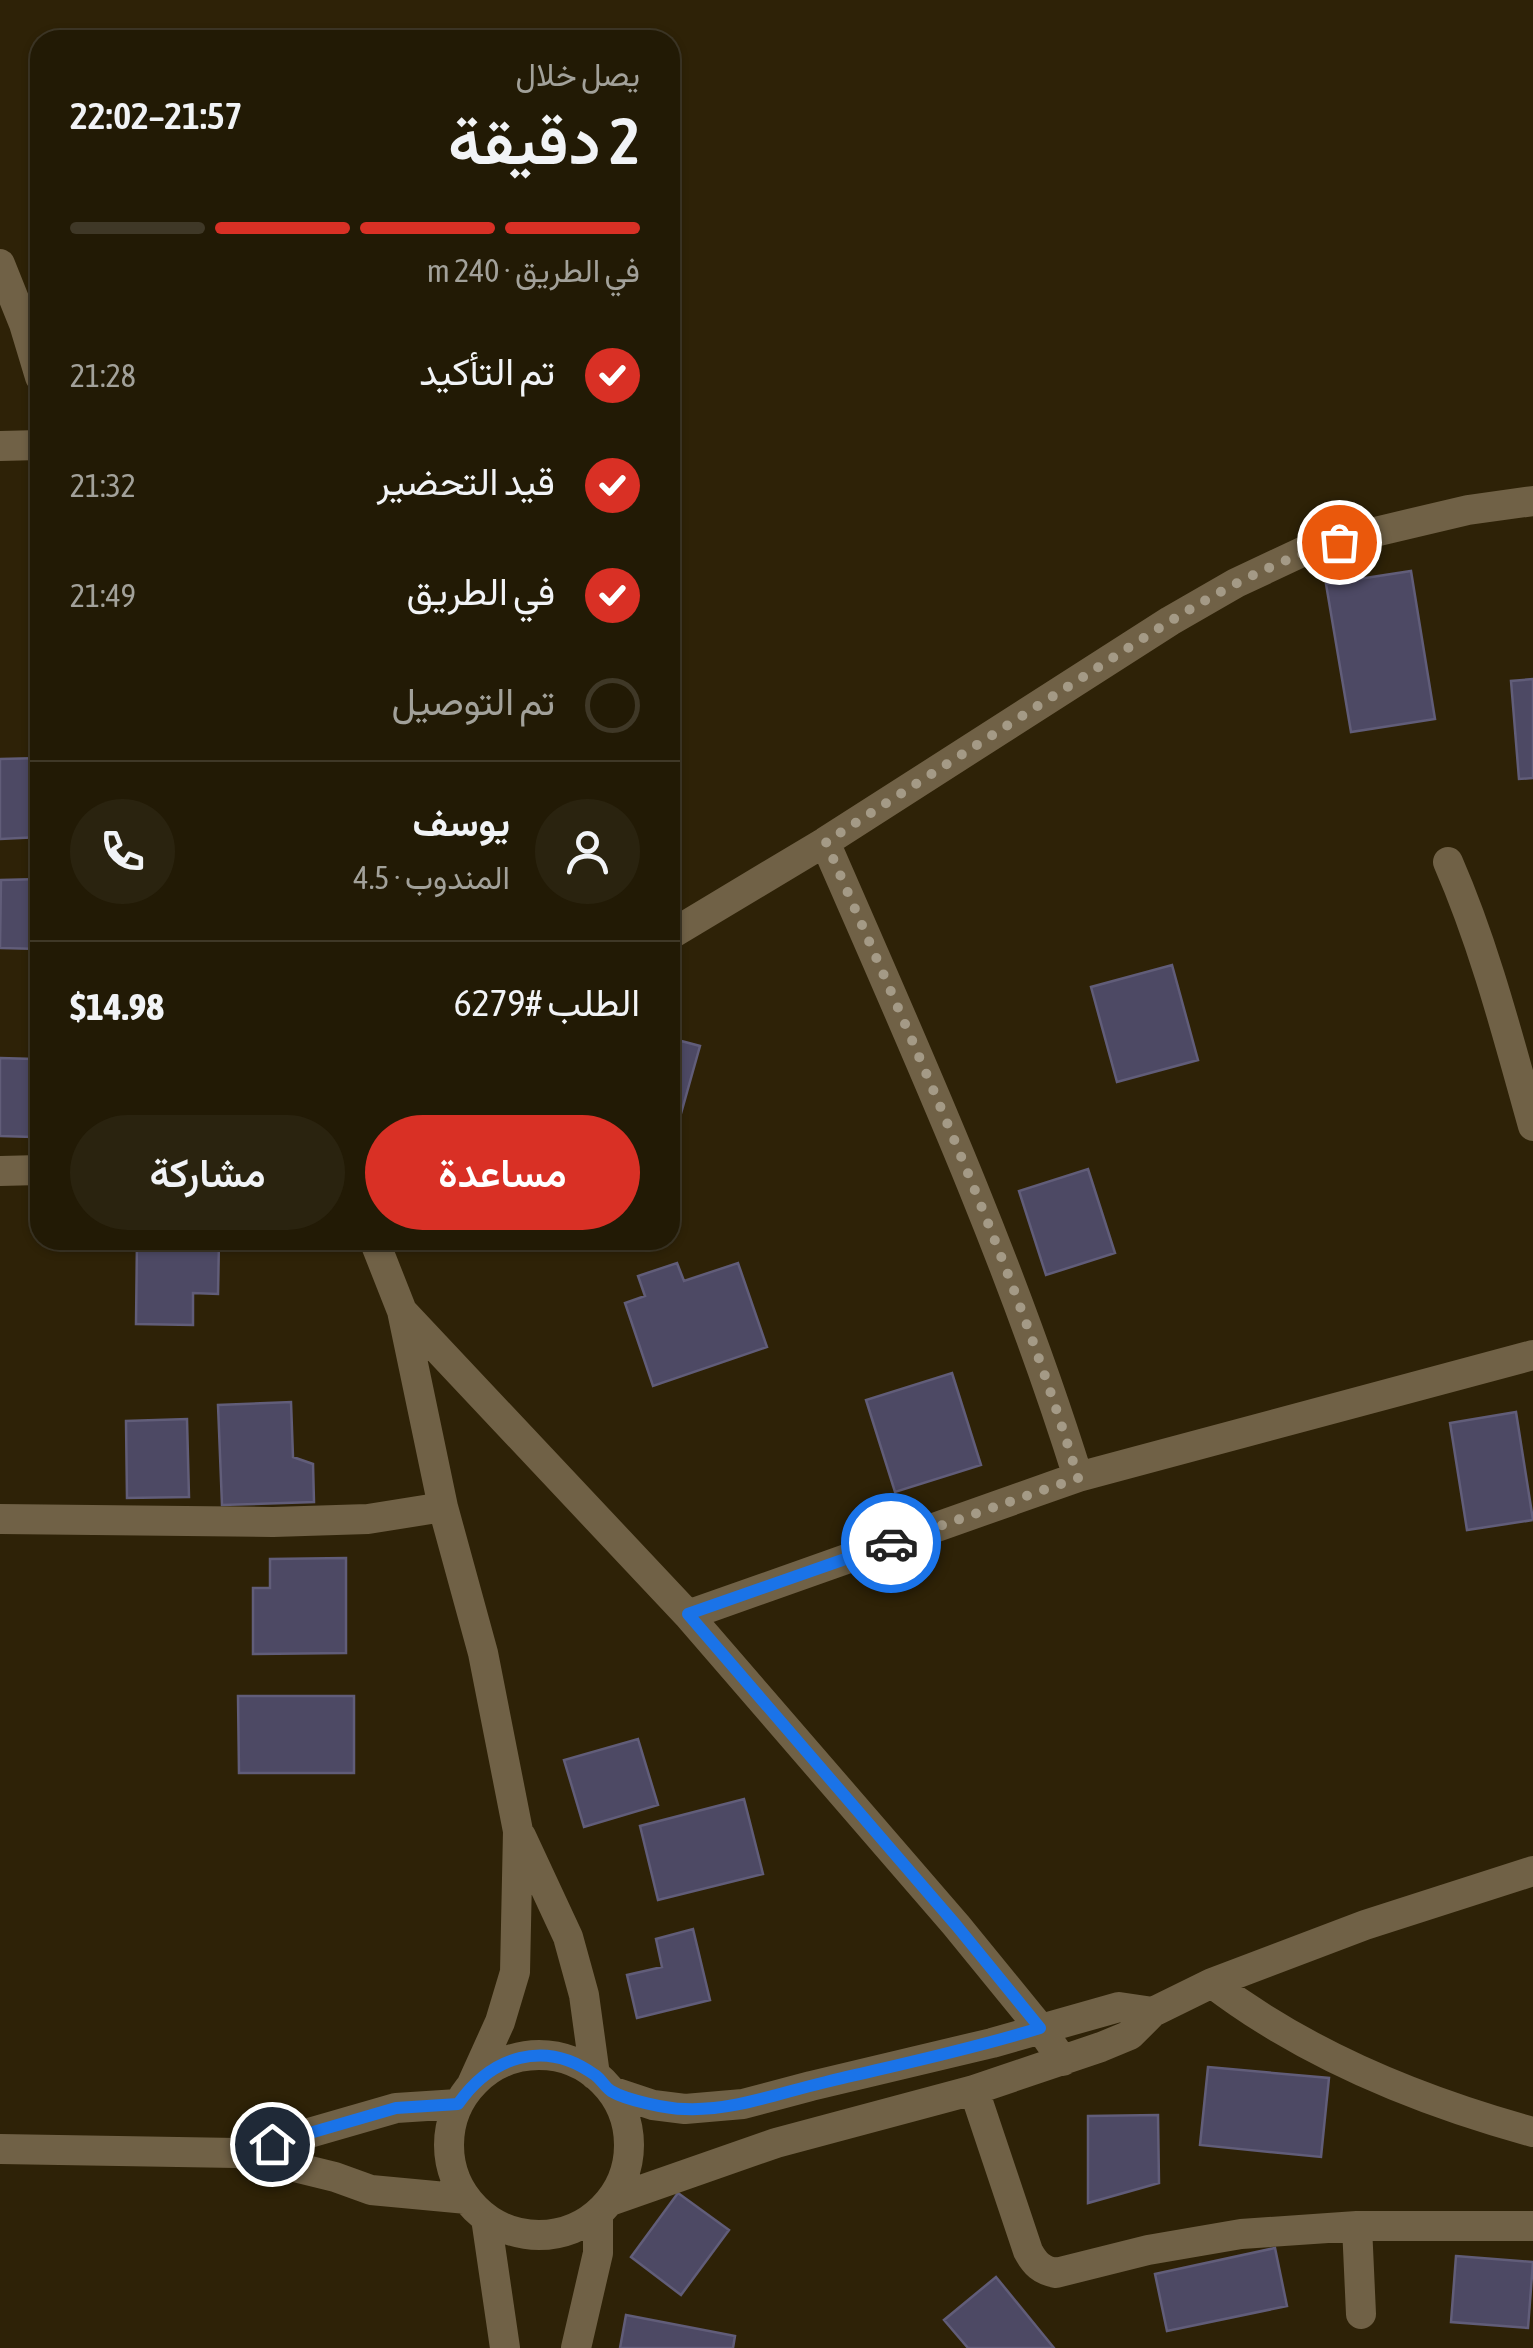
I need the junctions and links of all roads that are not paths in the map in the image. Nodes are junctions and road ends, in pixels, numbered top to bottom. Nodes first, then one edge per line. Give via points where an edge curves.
1 (0, 264) edge
2 (30, 344) edge
3 (0, 446) edge
4 (30, 446) edge
5 (1533, 501) edge
6 (826, 842) junction
7 (1448, 862) dead end
8 (680, 929) edge
9 (1533, 1126) edge
10 (30, 1170) edge
11 (0, 1171) edge
12 (378, 1250) edge
13 (402, 1311) junction
14 (1533, 1355) edge
15 (1078, 1478) junction
16 (443, 1507) junction
17 (0, 1518) edge
18 (688, 1614) junction
19 (518, 1831) junction
20 (1533, 1870) edge
21 (1212, 1983) junction
22 (1152, 2012) junction
23 (1040, 2028) junction
24 (1063, 2061) junction
25 (603, 2083) junction
26 (974, 2090) junction
27 (465, 2094) junction
28 (1533, 2132) edge
29 (0, 2149) edge
30 (238, 2153) junction
31 (604, 2207) junction
32 (476, 2209) junction
33 (1357, 2226) junction
34 (1533, 2226) edge
35 (1361, 2314) dead end
36 (505, 2348) edge
37 (576, 2348) edge

1 - 2 street
3 - 4 street
5 - 6 street via 1468,510 1302,552 1170,621
6 - 8 street
6 - 15 street via 954,1139 1049,1384
7 - 9 street
10 - 11 street
12 - 13 street
13 - 16 street
13 - 18 street
14 - 15 street
15 - 18 street
16 - 17 street via 368,1519 273,1522
16 - 19 street via 482,1652
18 - 23 street
19 - 25 street via 568,1937
19 - 27 street via 515,1972 500,2022
20 - 21 street
21 - 22 street
21 - 28 street via 1316,2050 1467,2114
22 - 23 street via 1119,2008
22 - 24 street via 1130,2034
23 - 24 street
23 - 25 street via 743,2104 653,2105
24 - 26 street
25 - 27 street via 565,2059 531,2055 498,2064
25 - 31 street via 625,2117 629,2146 624,2176
26 - 31 street via 776,2143
26 - 33 street via 1028,2251 1042,2270 1056,2273 1241,2234
27 - 30 street
27 - 32 street via 448,2136 452,2170
29 - 30 street
30 - 32 street via 371,2190
31 - 32 street via 568,2230 544,2235 514,2234
31 - 37 street
32 - 36 street
33 - 34 street
33 - 35 street

